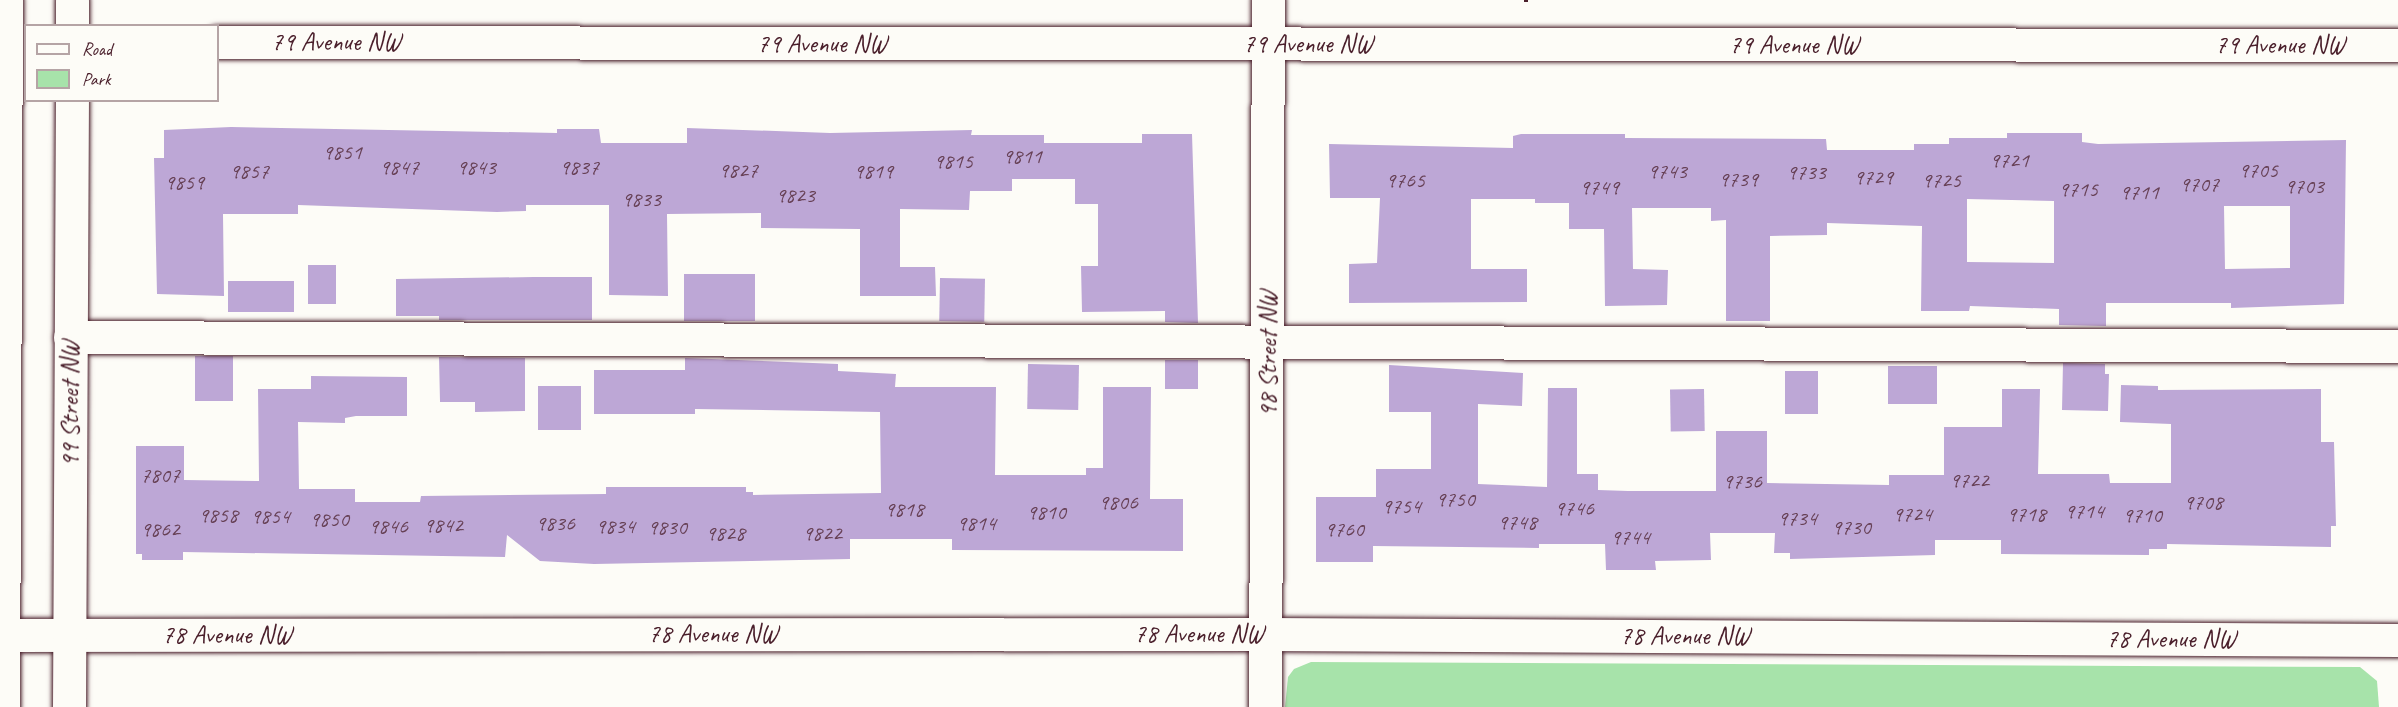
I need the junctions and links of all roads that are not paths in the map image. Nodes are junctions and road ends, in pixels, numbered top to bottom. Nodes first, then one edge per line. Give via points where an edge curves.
1 (6, 0) edge
2 (72, 0) edge
3 (1268, 0) edge
4 (72, 24) edge
5 (10, 42) edge
6 (219, 42) edge
7 (1268, 44) junction
8 (2398, 45) edge
9 (72, 102) edge
10 (3, 334) edge
11 (70, 337) junction
12 (1268, 343) junction
13 (2398, 346) edge
14 (1265, 634) junction
15 (2, 635) edge
16 (69, 635) junction
17 (2398, 640) edge
18 (3, 707) edge
19 (69, 707) edge
20 (1265, 707) edge

1 - 5 street
2 - 4 street
3 - 7 street, 98 Street NW
5 - 10 street
6 - 7 street, 79 Avenue NW
7 - 8 street, 79 Avenue NW
7 - 12 street, 98 Street NW
9 - 11 street, 99 Street NW
10 - 15 street
11 - 12 street
11 - 16 street, 99 Street NW
12 - 13 street
12 - 14 street, 98 Street NW
14 - 16 street, 78 Avenue NW
14 - 17 street, 78 Avenue NW
14 - 20 street, 98 Street NW
15 - 16 street, 78 Avenue NW
15 - 18 street
16 - 19 street, 99 Street NW

